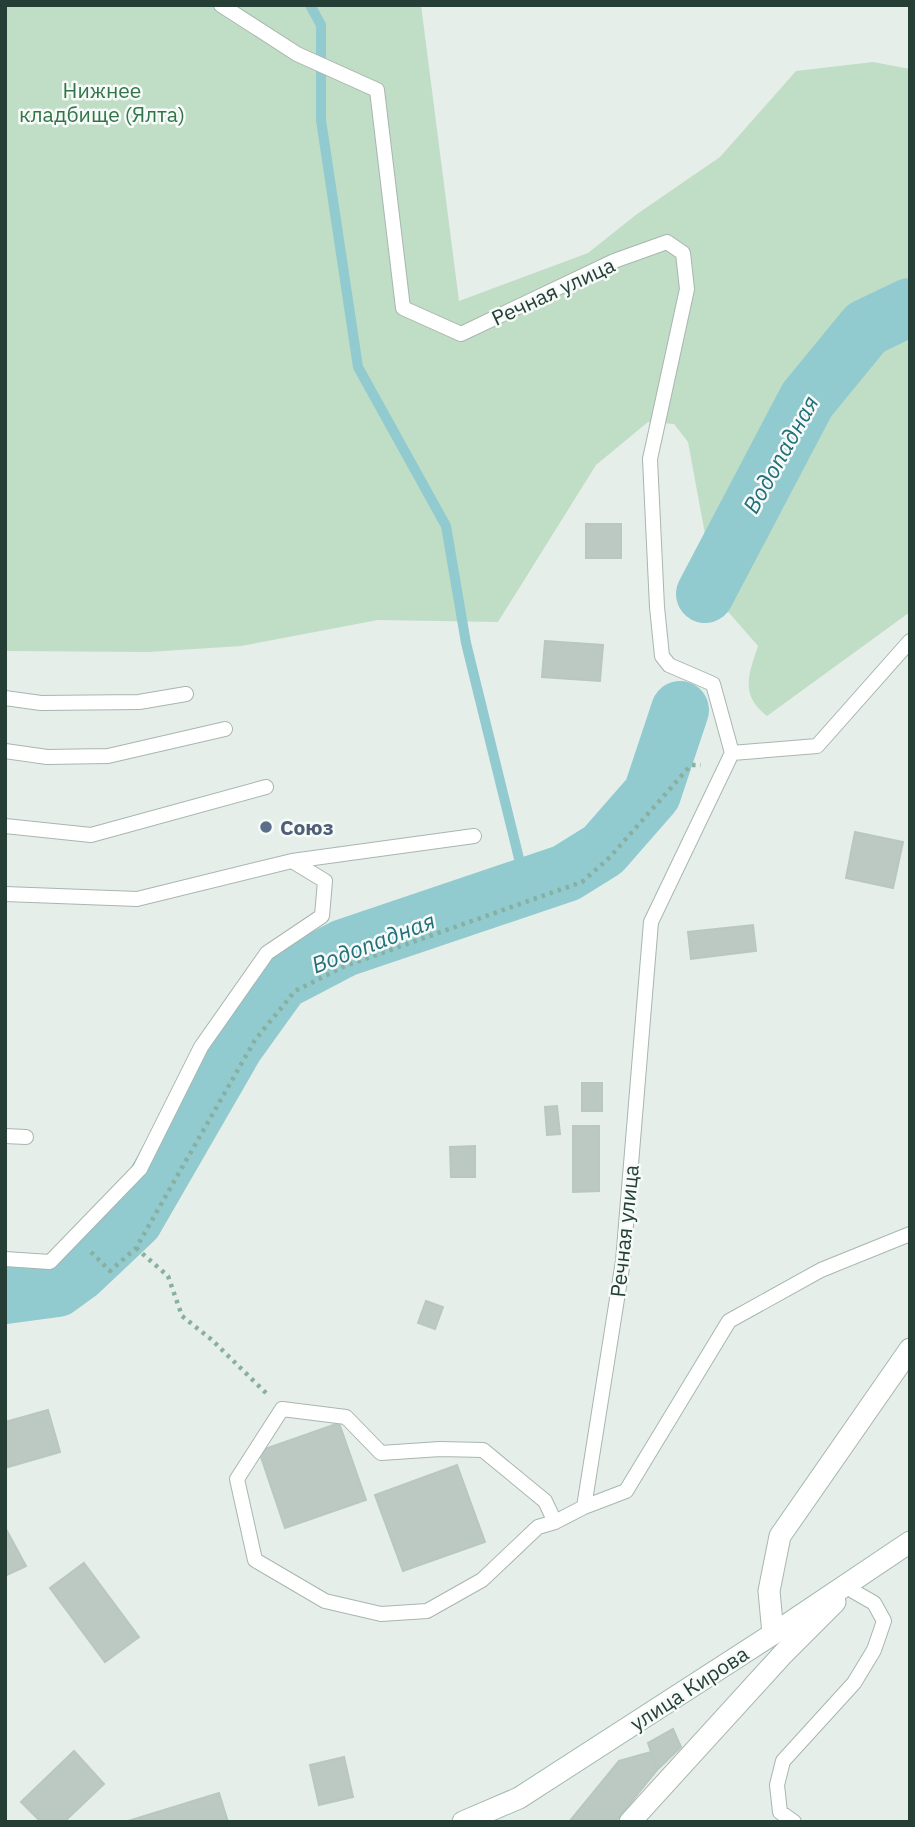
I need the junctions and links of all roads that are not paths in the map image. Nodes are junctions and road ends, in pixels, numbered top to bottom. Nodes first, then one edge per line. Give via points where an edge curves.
1 (221, 5) edge
2 (910, 641) edge
3 (186, 694) dead end
4 (5, 698) edge
5 (225, 729) dead end
6 (5, 751) edge
7 (729, 759) junction
8 (266, 787) dead end
9 (5, 826) edge
10 (474, 836) dead end
11 (292, 860) junction
12 (5, 894) edge
13 (5, 1136) edge
14 (26, 1137) dead end
15 (910, 1234) edge
16 (5, 1259) edge
17 (910, 1349) edge
18 (584, 1507) junction
19 (555, 1522) junction
20 (910, 1542) edge
21 (910, 1557) edge
22 (853, 1591) junction
23 (835, 1602) junction
24 (780, 1629) junction
25 (463, 1822) edge
26 (630, 1822) edge
27 (794, 1822) edge

1 - 7 lane, Речная улица via 298,54 377,90 402,308 461,334 614,261 667,242 684,253 687,289 650,459 657,607 662,656 669,665 713,684
2 - 7 lane via 817,746
3 - 4 lane via 139,702 41,703
5 - 6 lane via 108,757 47,757
7 - 18 lane, Речная улица via 651,922 623,1261
8 - 9 lane via 91,835
10 - 11 lane
11 - 12 lane via 137,899
11 - 16 lane via 325,881 322,916 267,953 201,1047 140,1169 50,1262
13 - 14 lane
15 - 18 lane via 821,1270 729,1321 626,1491
17 - 24 main road via 780,1535 769,1591
18 - 19 lane
19 - 19 lane via 538,1527 482,1580 427,1611 381,1614 324,1601 255,1560 237,1479 282,1409 346,1417 382,1453 483,1450 545,1501
20 - 24 main road, улица Кирова
21 - 22 main road
22 - 23 main road
22 - 27 lane via 874,1603 884,1621 874,1650 854,1683 783,1761 777,1785 780,1812
23 - 24 main road
23 - 26 main road
24 - 25 main road, улица Кирова via 519,1798

